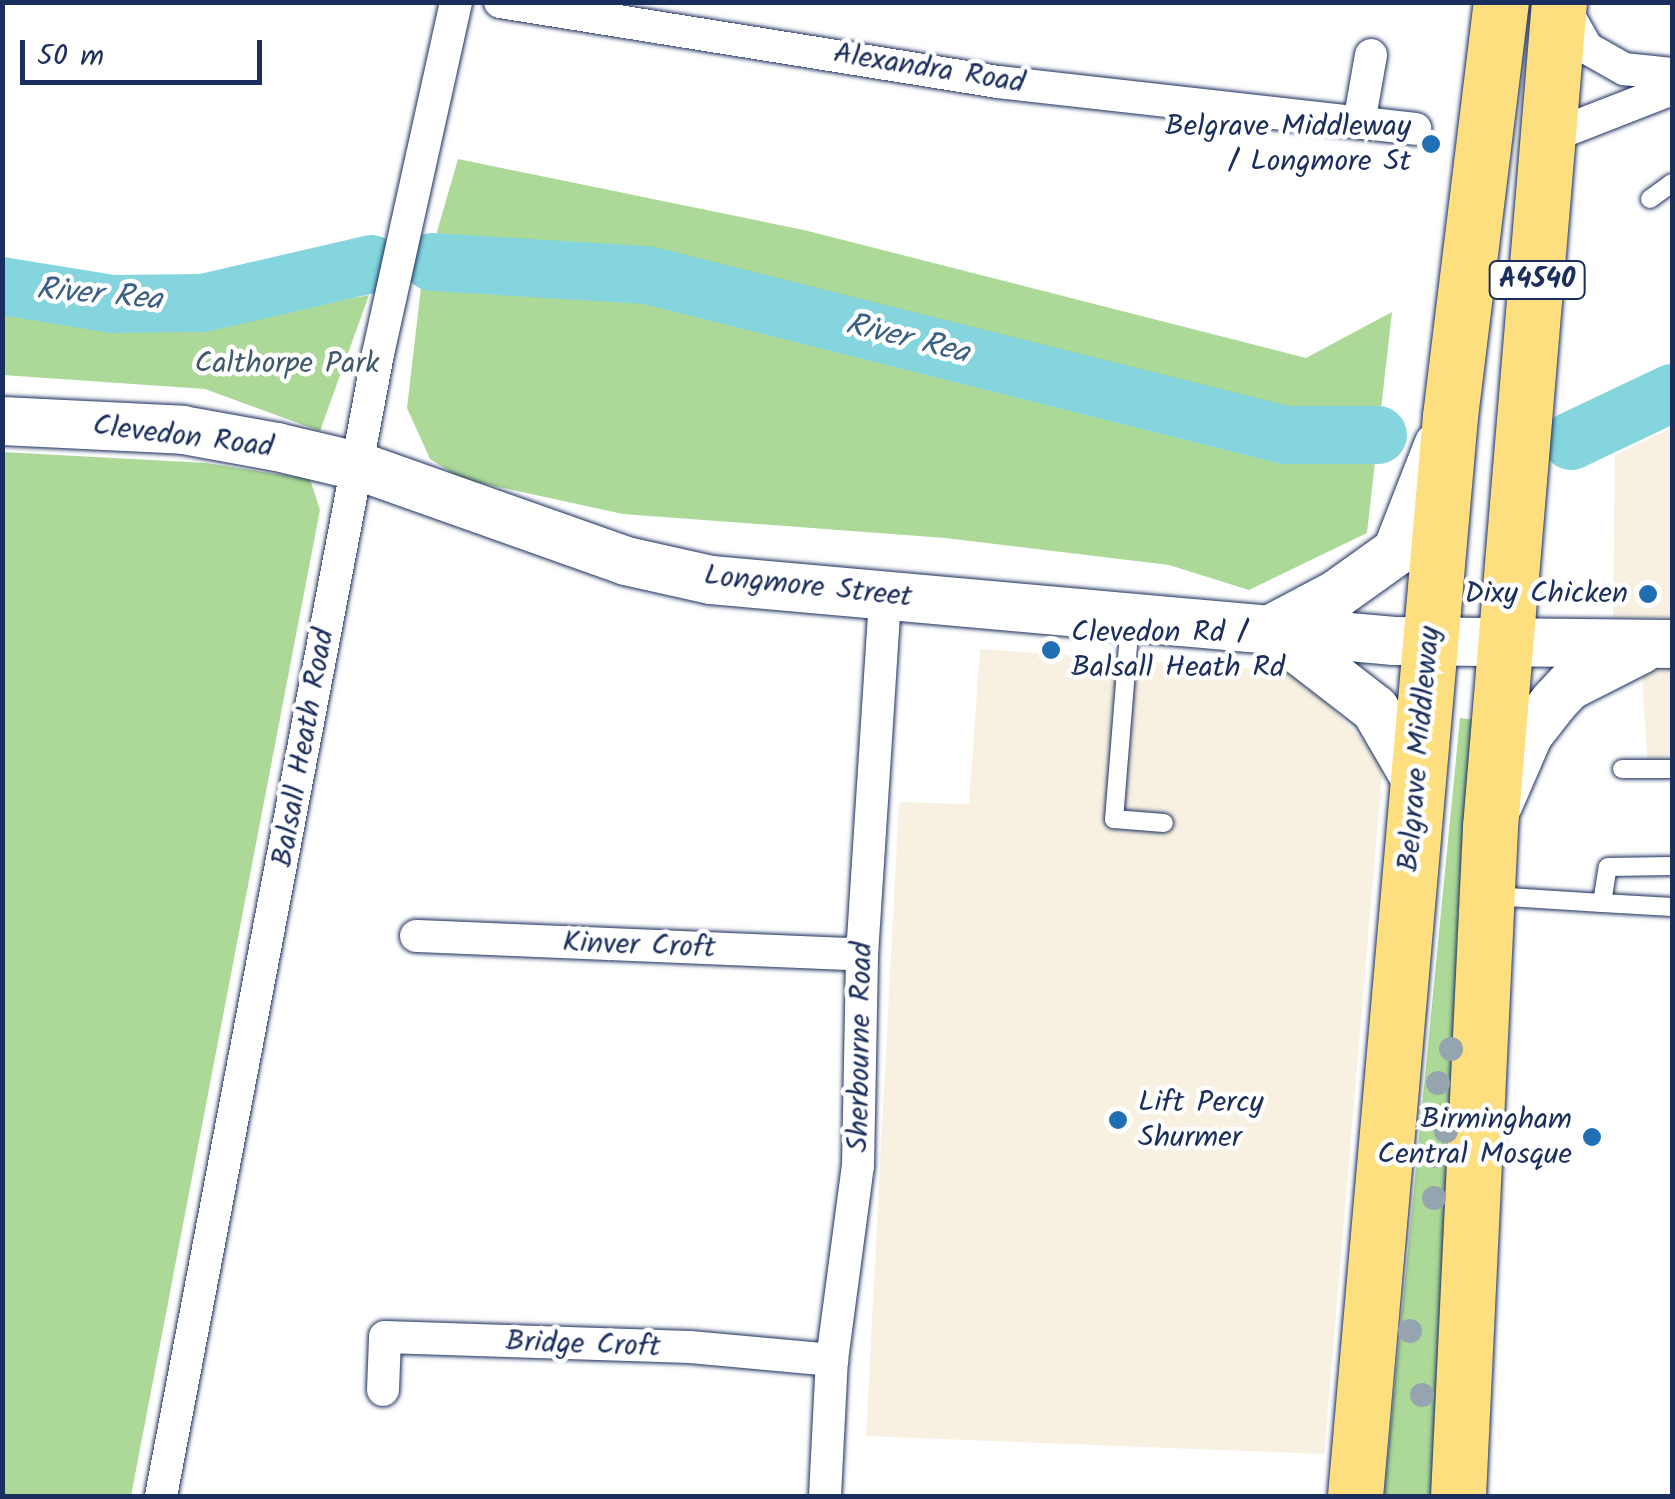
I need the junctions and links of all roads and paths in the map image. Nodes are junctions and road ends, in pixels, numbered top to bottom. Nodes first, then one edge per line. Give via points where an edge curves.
1 (456, 2) edge
2 (500, 2) edge
3 (1501, 2) edge
4 (1560, 2) edge
5 (1371, 55) dead end
6 (1672, 74) edge
7 (1672, 89) edge
8 (1359, 123) junction
9 (1415, 129) dead end
10 (1550, 136) junction
11 (1672, 183) edge
12 (1650, 199) dead end
13 (1450, 416) junction
14 (2, 422) edge
15 (361, 467) junction
16 (885, 596) junction
17 (1131, 616) junction
18 (1271, 629) junction
19 (1429, 643) junction
20 (1506, 643) junction
21 (1660, 645) edge
22 (1672, 768) edge
23 (1622, 769) dead end
24 (1418, 783) junction
25 (1164, 823) dead end
26 (1490, 827) junction
27 (1672, 866) edge
28 (1486, 896) junction
29 (1602, 904) junction
30 (1672, 907) edge
31 (416, 936) dead end
32 (862, 955) junction
33 (832, 1360) junction
34 (383, 1390) dead end
35 (162, 1496) edge
36 (825, 1496) edge
37 (1355, 1496) edge
38 (1458, 1496) edge

1 - 15 street, Balsall Heath Road via 386,313
2 - 8 street, Alexandra Road via 998,82
3 - 13 highway, Belgrave Middleway / A4540
4 - 6 street via 1588,48 1624,68
4 - 10 highway, A4540
5 - 8 street
7 - 10 street
8 - 9 street, Alexandra Road
10 - 20 highway, A4540
11 - 12 lane
13 - 18 street via 1397,551 1350,586
13 - 19 highway, Belgrave Middleway / A4540
14 - 15 street, Clevedon Road via 183,430
15 - 16 street, Longmore Street via 626,560 711,580
15 - 35 street, Balsall Heath Road via 329,602 306,756
16 - 17 street, Longmore Street
16 - 32 street, Sherbourne Road
17 - 18 street, Longmore Street
17 - 25 lane via 1114,819
18 - 19 street, Longmore Street
18 - 24 street via 1375,709
19 - 20 street, Longmore Street
19 - 24 highway, Belgrave Middleway / A4540
20 - 21 street, Longmore Street
20 - 26 highway, A4540
21 - 26 street via 1569,686 1554,702 1529,734
22 - 23 lane
24 - 37 highway, Belgrave Middleway / A4540
26 - 28 highway, A4540
27 - 29 lane via 1608,867
28 - 29 lane
28 - 38 highway, A4540
29 - 30 lane
31 - 32 street, Kinver Croft
32 - 33 street, Sherbourne Road via 858,1166
33 - 34 street, Bridge Croft via 690,1348 385,1338
33 - 36 street, Sherbourne Road

